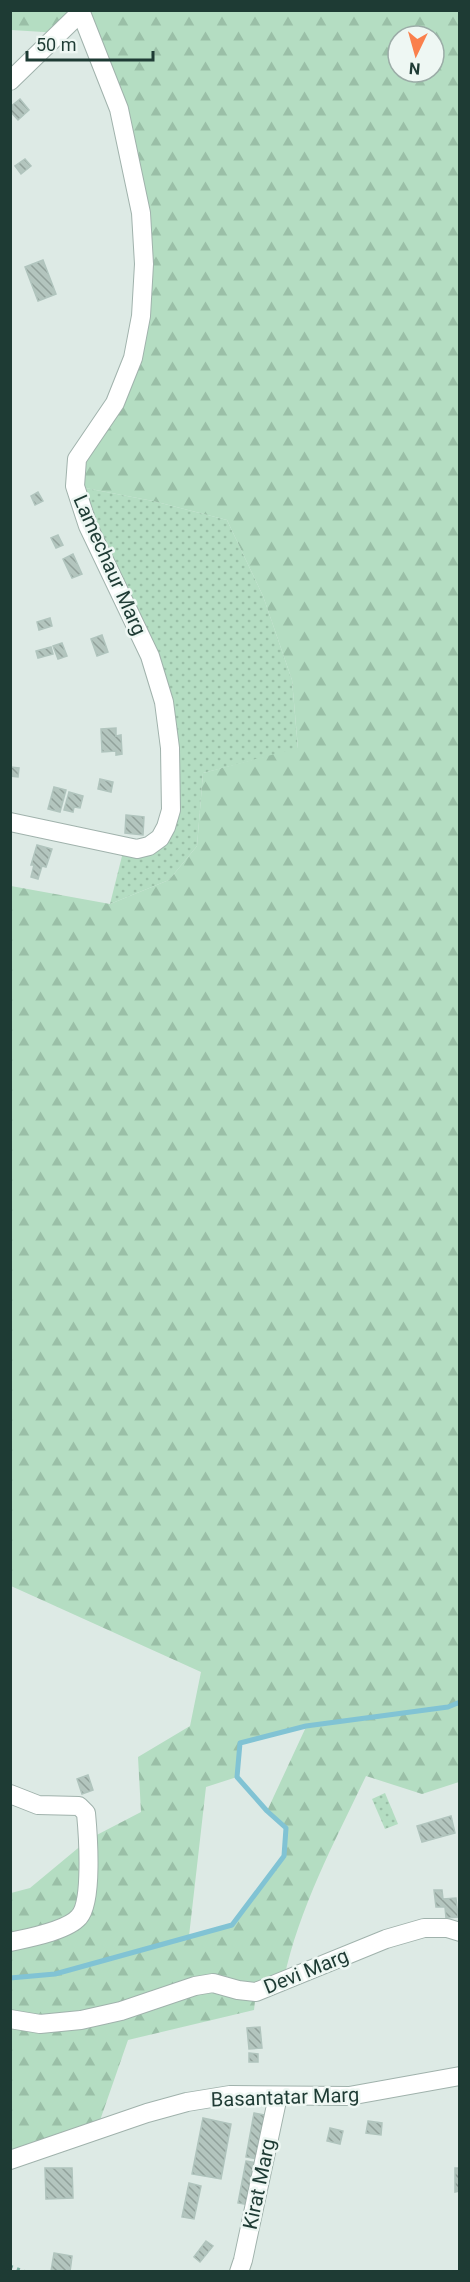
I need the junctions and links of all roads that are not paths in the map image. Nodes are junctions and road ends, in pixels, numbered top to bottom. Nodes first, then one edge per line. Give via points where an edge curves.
1 (81, 11) edge
2 (10, 81) edge
3 (10, 822) edge
4 (10, 1794) edge
5 (459, 1932) edge
6 (10, 1942) edge
7 (10, 2019) edge
8 (459, 2076) edge
9 (278, 2096) junction
10 (10, 2160) edge
11 (239, 2271) edge

1 - 2 street, Lamechaur Marg
1 - 3 street, Lamechaur Marg via 119,109 141,213 144,264 141,315 132,358 115,403 77,459 75,486 88,526 150,656 164,702 170,748 171,810 160,838 137,849
4 - 6 street via 38,1805 79,1806 86,1813 89,1839 86,1904 79,1918 51,1933
5 - 7 street, Devi Marg via 424,1928 256,1992 213,1983 81,2019 40,2024
8 - 9 street, Basantatar Marg via 349,2096
9 - 10 street, Basantatar Marg via 230,2096 187,2102
9 - 11 street, Kirat Marg

